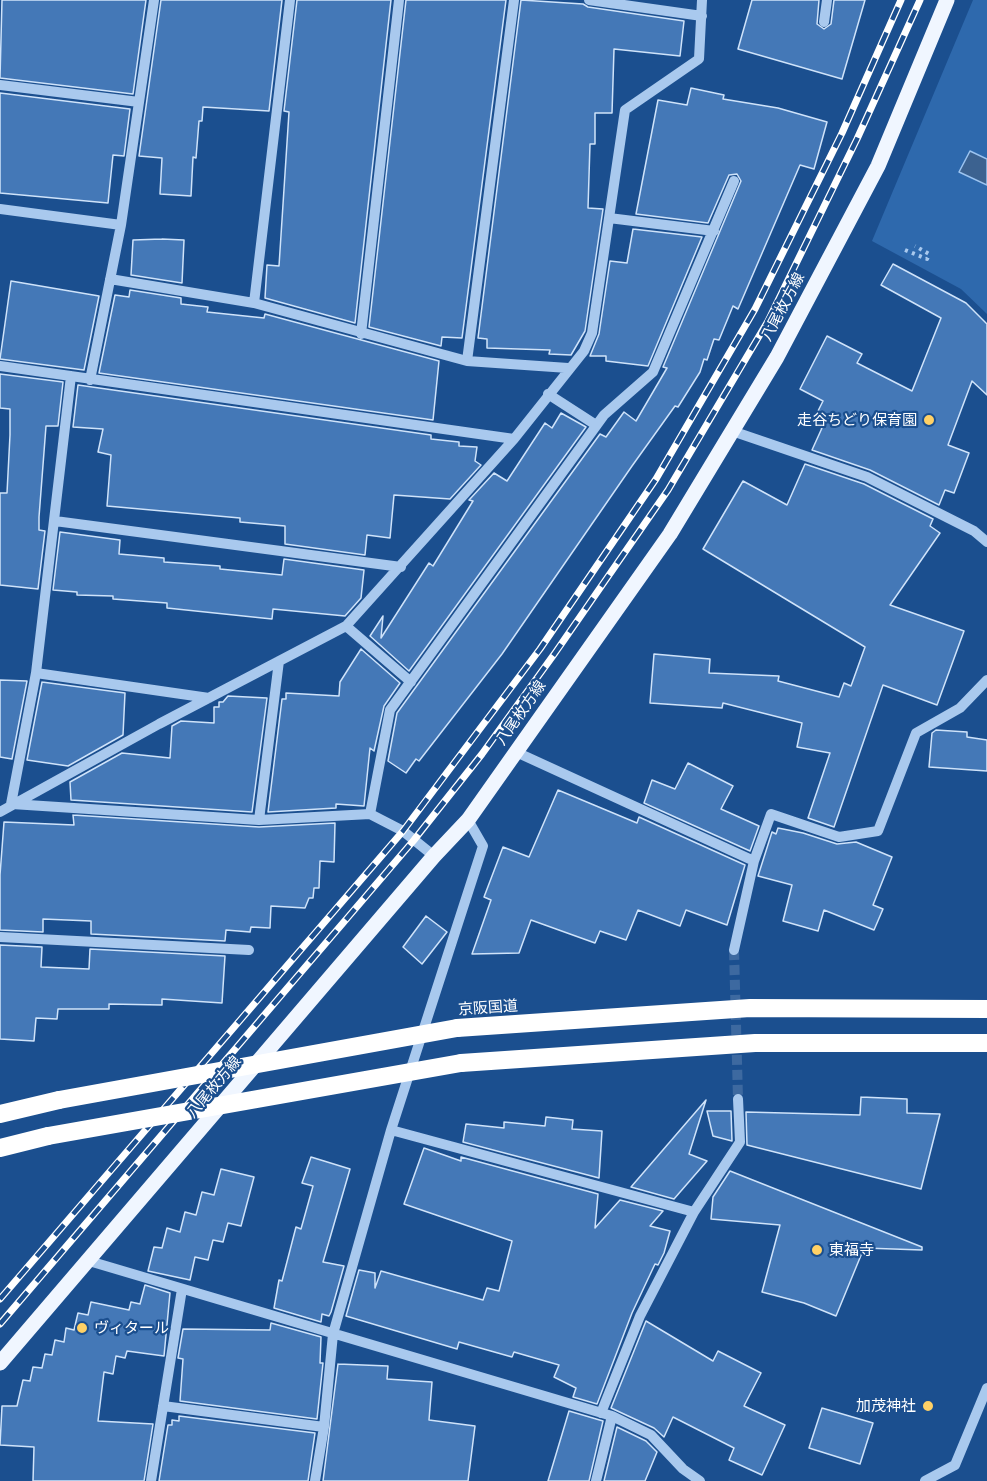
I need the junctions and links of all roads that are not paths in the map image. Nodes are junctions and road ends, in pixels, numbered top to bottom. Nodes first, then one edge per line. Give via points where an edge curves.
1 (154, 0) edge
2 (290, 0) edge
3 (399, 0) edge
4 (514, 0) edge
5 (589, 0) edge
6 (702, 0) edge
7 (827, 0) edge
8 (947, 0) edge
9 (702, 16) junction
10 (824, 22) dead end
11 (0, 85) edge
12 (139, 102) junction
13 (734, 181) dead end
14 (0, 209) edge
15 (609, 218) junction
16 (121, 225) junction
17 (714, 231) junction
18 (110, 279) junction
19 (254, 303) junction
20 (361, 334) junction
21 (467, 362) junction
22 (0, 366) edge
23 (568, 368) junction
24 (71, 376) junction
25 (90, 380) junction
26 (548, 394) junction
27 (596, 425) junction
28 (732, 431) junction
29 (514, 439) junction
30 (55, 521) junction
31 (987, 542) edge
32 (401, 567) junction
33 (346, 626) junction
34 (279, 661) junction
35 (36, 673) junction
36 (987, 680) edge
37 (411, 682) junction
38 (209, 698) junction
39 (516, 752) junction
40 (11, 804) junction
41 (0, 812) edge
42 (370, 814) junction
43 (259, 819) junction
44 (468, 820) junction
45 (434, 856) junction
46 (754, 861) junction
47 (0, 937) edge
48 (249, 950) dead end
49 (734, 950) tunnel mouth
50 (987, 1009) edge
51 (987, 1043) edge
52 (738, 1099) tunnel mouth
53 (0, 1114) edge
54 (391, 1130) junction
55 (0, 1148) edge
56 (694, 1212) junction
57 (89, 1262) junction
58 (182, 1289) junction
59 (333, 1334) junction
60 (0, 1363) edge
61 (987, 1389) edge
62 (163, 1406) junction
63 (607, 1414) junction
64 (324, 1427) junction
65 (151, 1481) edge
66 (315, 1481) edge
67 (596, 1481) edge
68 (700, 1481) edge
69 (925, 1481) edge

1 - 12 street
2 - 19 street
3 - 20 street
4 - 21 street
5 - 9 street
6 - 9 street
7 - 10 street
8 - 28 main road, 八尾枚方線 via 879,166 777,357
9 - 15 street via 699,59 625,110
11 - 12 street
12 - 16 street
13 - 17 street
14 - 16 street
15 - 17 street
15 - 23 street via 592,333 584,351
16 - 18 street
17 - 27 street via 653,372
18 - 19 street
18 - 25 street
19 - 20 street
20 - 21 street
21 - 23 street
22 - 24 street
23 - 26 street
24 - 25 street
24 - 30 street
25 - 29 street
26 - 27 street
26 - 29 street
27 - 37 street
28 - 31 street via 867,477 974,531
28 - 39 main road, 八尾枚方線 via 670,534
29 - 32 street
30 - 32 street
30 - 35 street
32 - 33 street
33 - 34 street
33 - 37 street
34 - 38 street
34 - 43 street
35 - 38 street
35 - 40 street
36 - 46 street via 960,708 916,733 878,831 839,837 771,814
37 - 42 street via 390,711
38 - 40 street
39 - 44 main road, 八尾枚方線
39 - 46 street
40 - 41 street
40 - 43 street
42 - 43 street
42 - 45 street via 403,831
44 - 45 main road, 八尾枚方線
44 - 54 street via 483,846
45 - 57 main road, 八尾枚方線
46 - 49 street
47 - 48 street
50 - 53 highway, 京阪国道, bridge via 750,1008 457,1028
51 - 55 highway, bridge via 755,1043 461,1064 48,1136
52 - 56 street via 740,1142
54 - 56 street
54 - 59 street
56 - 63 street via 640,1316
57 - 58 street
57 - 60 main road, 八尾枚方線
58 - 59 street
58 - 62 street
59 - 63 street
59 - 64 street
61 - 69 street via 956,1465
62 - 64 street
62 - 65 street
63 - 67 street
63 - 68 street via 651,1435
64 - 66 street

